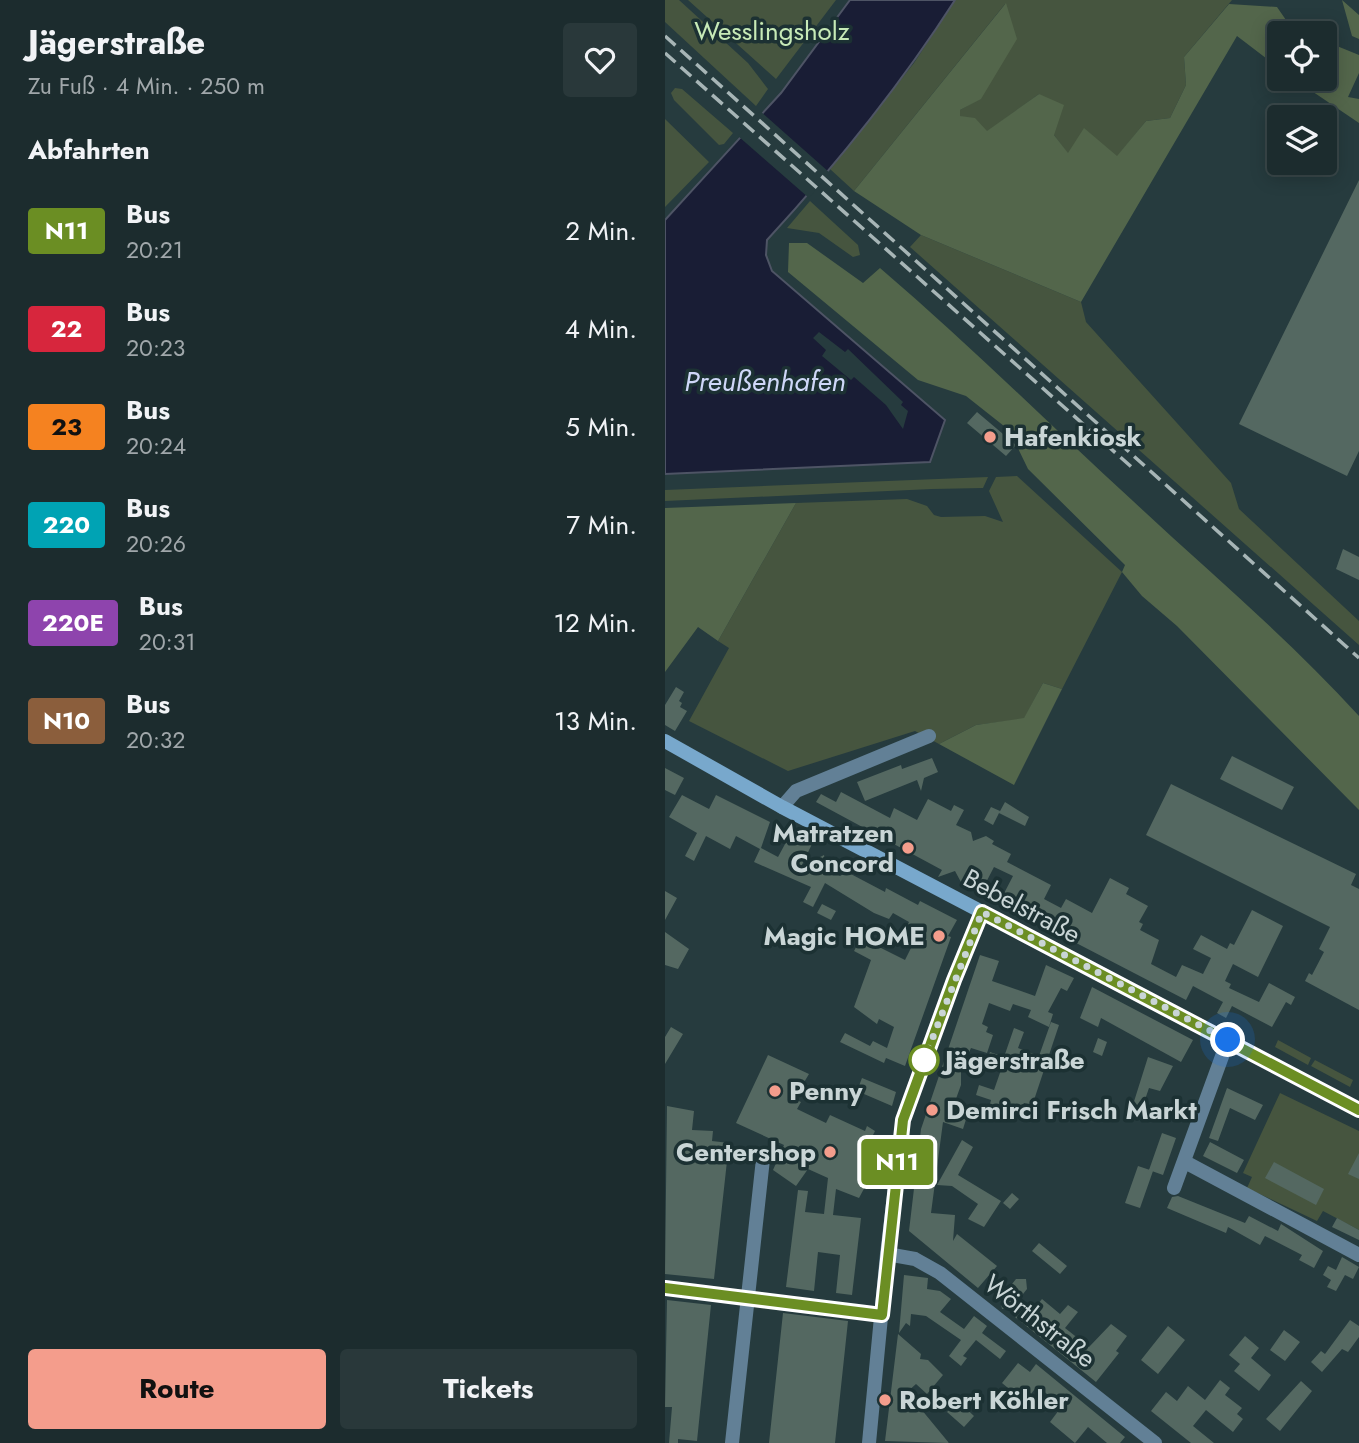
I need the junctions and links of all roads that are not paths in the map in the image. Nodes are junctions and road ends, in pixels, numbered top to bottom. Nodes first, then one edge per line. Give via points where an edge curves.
1 (929, 737) dead end
2 (665, 741) edge
3 (782, 807) junction
4 (982, 912) junction
5 (1228, 1040) junction
6 (1359, 1110) edge
7 (763, 1159) dead end
8 (1185, 1162) junction
9 (1174, 1188) dead end
10 (887, 1254) junction
11 (1359, 1255) edge
12 (665, 1288) edge
13 (748, 1298) junction
14 (882, 1315) junction
15 (731, 1443) edge
16 (869, 1443) edge
17 (1155, 1443) edge

1 - 3 street via 796,791
2 - 3 main road, Bebelstraße
3 - 4 main road, Bebelstraße
4 - 5 main road, Bebelstraße
4 - 10 street via 903,1120
5 - 6 main road, Bebelstraße
5 - 8 street
7 - 13 street
8 - 9 street
8 - 11 street
10 - 14 street
10 - 17 street, Wörthstraße via 915,1259 940,1273
12 - 13 street
13 - 14 street
13 - 15 street
14 - 16 street

